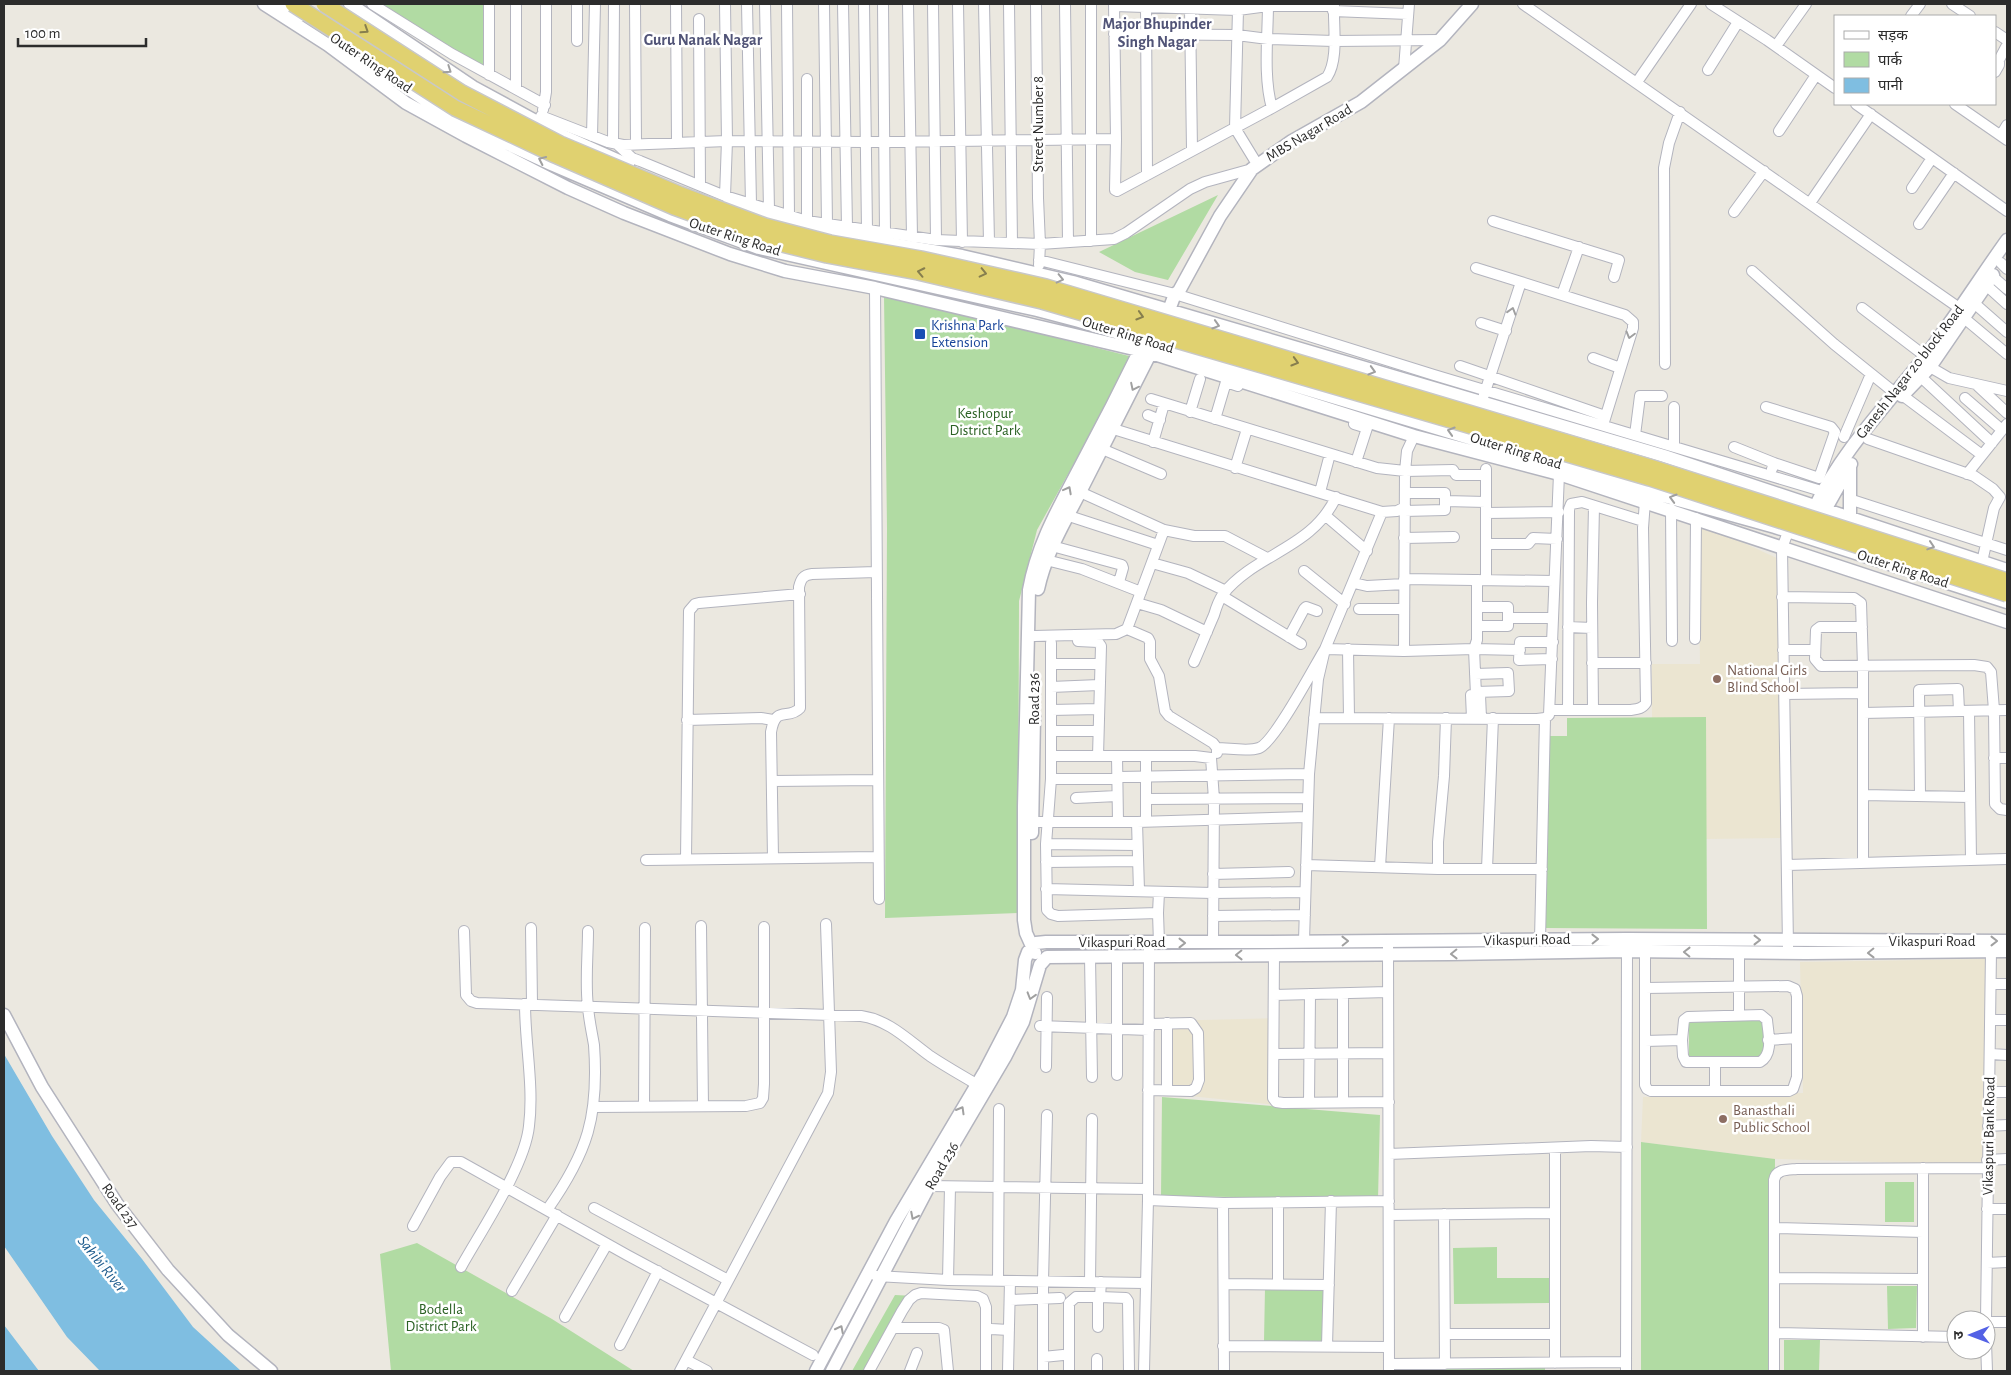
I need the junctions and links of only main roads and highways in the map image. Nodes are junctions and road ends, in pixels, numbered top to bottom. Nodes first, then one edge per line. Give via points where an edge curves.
1 (293, 4) edge
2 (324, 4) edge
3 (2007, 581) edge
4 (2007, 594) edge

4 -> 1 main road, Outer Ring Road, bridge via 1650,478 1042,301 762,239 674,207 555,156 455,108
2 -> 3 main road, Outer Ring Road, bridge via 462,93 560,144 765,226 830,244 921,259 1046,287 1653,468

